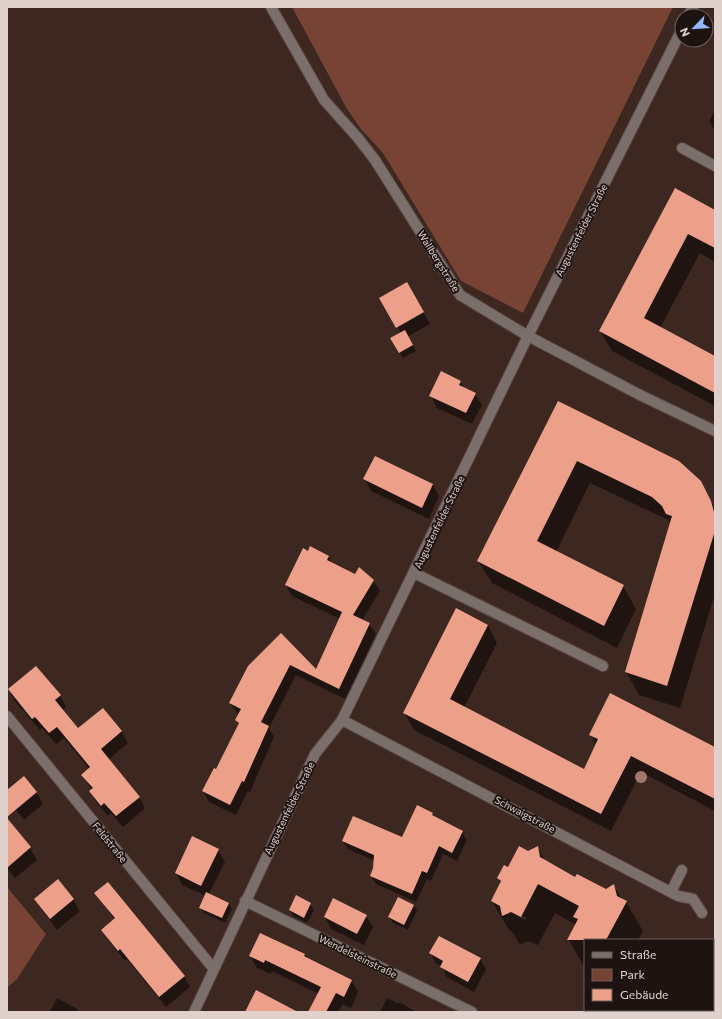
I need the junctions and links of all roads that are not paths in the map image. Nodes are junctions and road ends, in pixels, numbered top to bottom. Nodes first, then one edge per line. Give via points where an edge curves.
1 (271, 7) edge
2 (674, 45) edge
3 (682, 148) dead end
4 (715, 166) edge
5 (528, 336) junction
6 (715, 431) edge
7 (414, 573) junction
8 (603, 666) dead end
9 (7, 716) edge
10 (342, 720) junction
11 (682, 870) dead end
12 (671, 892) junction
13 (245, 901) junction
14 (702, 913) dead end
15 (213, 968) junction
16 (196, 1011) edge
17 (472, 1012) edge

1 - 5 street, Wallbergstraße via 324,100 375,160 460,295
2 - 5 street, Augustenfelder Straße
3 - 4 street
5 - 6 street, Wallbergstraße
5 - 7 street, Augustenfelder Straße
7 - 8 street
7 - 10 street, Augustenfelder Straße
9 - 15 street, Feldstraße
10 - 12 street, Schwaigstraße
10 - 13 street, Augustenfelder Straße via 315,754
11 - 12 street
12 - 14 street, Schwaigstraße via 693,899
13 - 15 street, Augustenfelder Straße
13 - 17 street, Wendelsteinstraße
15 - 16 street, Augustenfelder Straße

